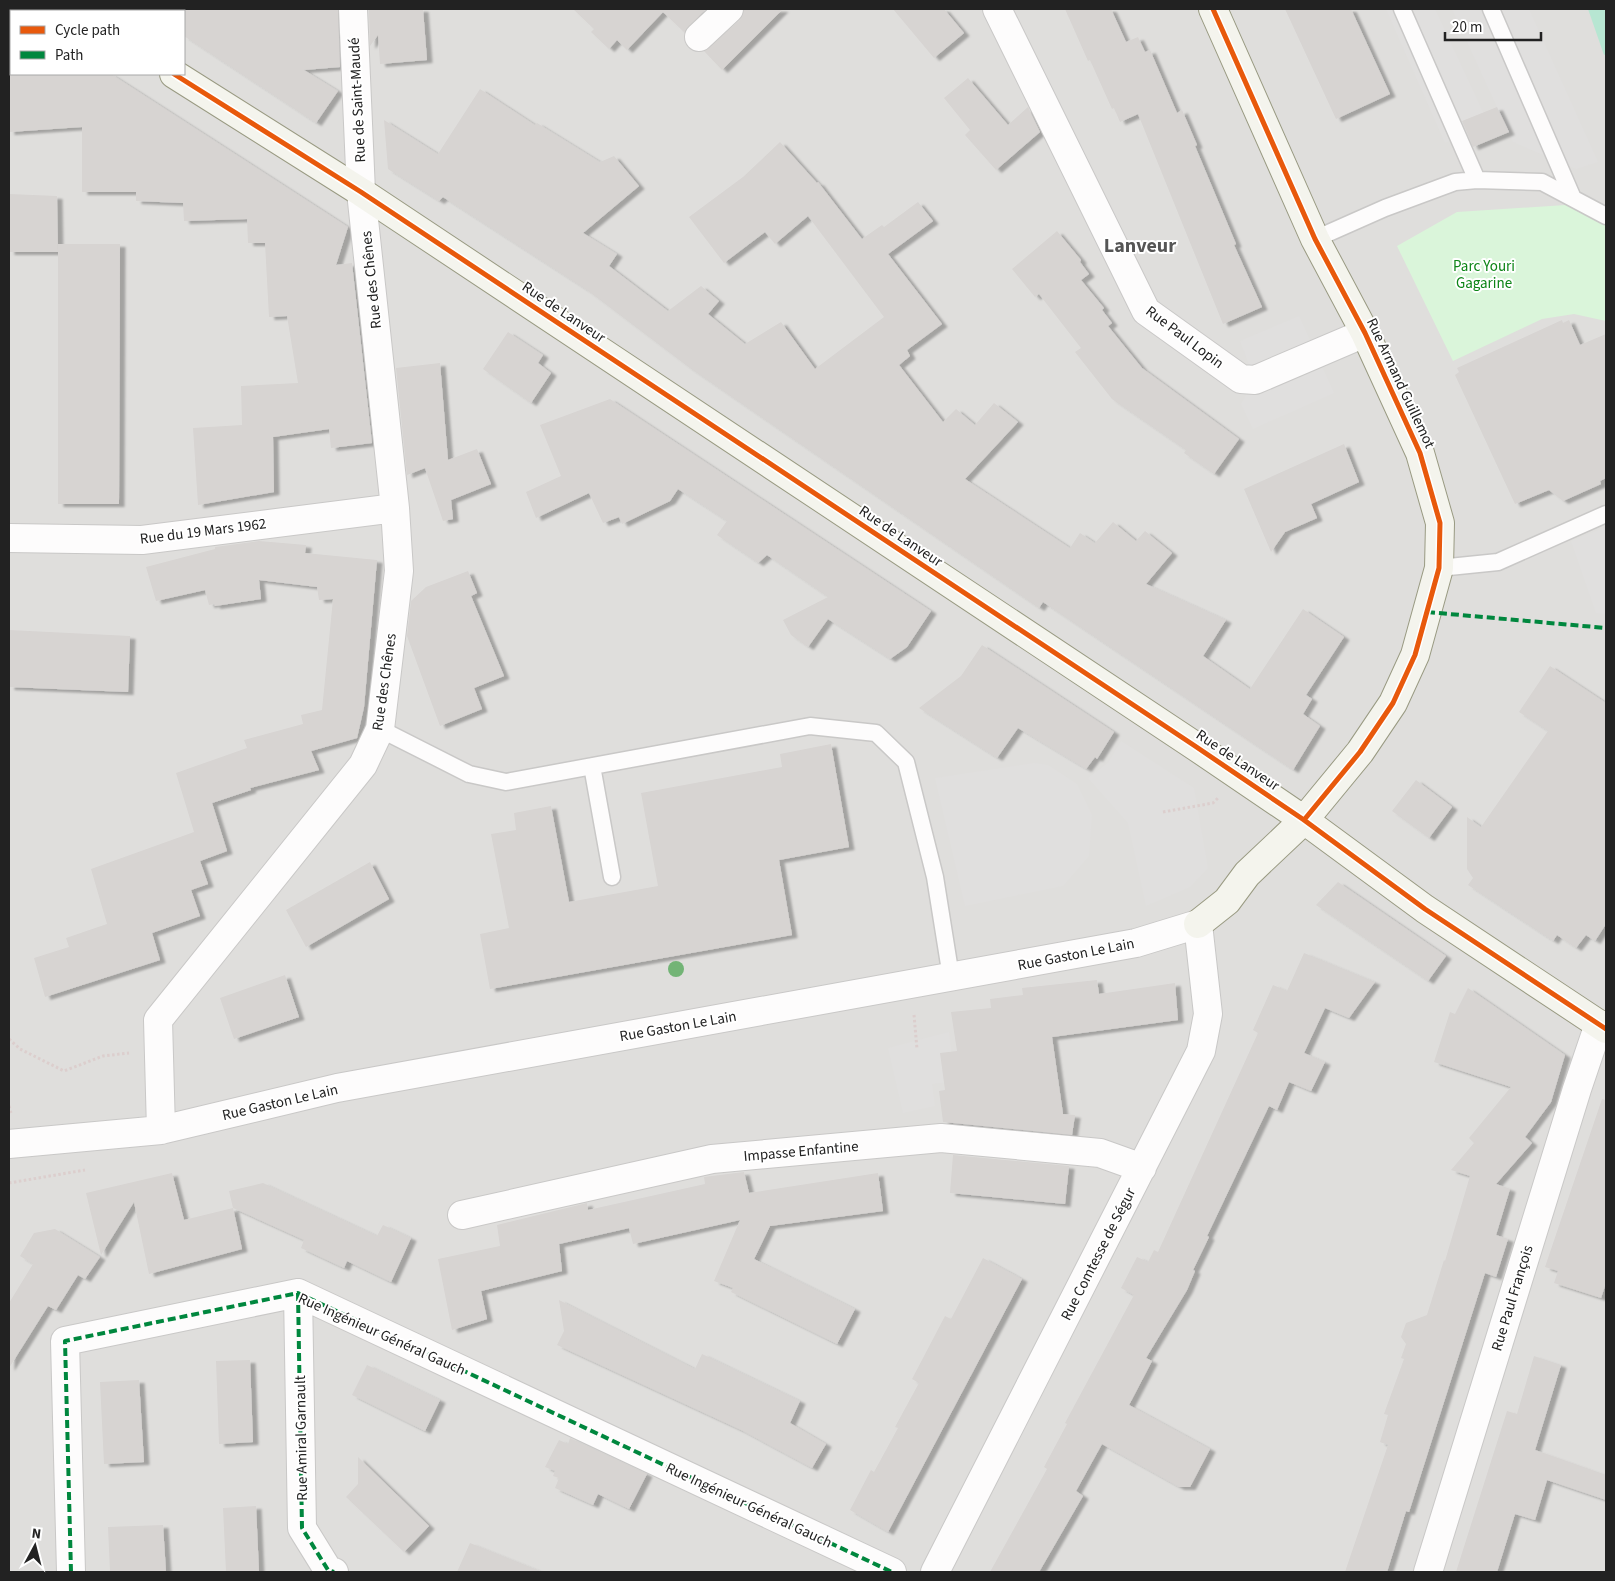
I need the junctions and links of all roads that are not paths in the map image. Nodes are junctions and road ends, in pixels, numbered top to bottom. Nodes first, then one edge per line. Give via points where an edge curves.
1 (353, 9) edge
2 (729, 9) edge
3 (997, 9) edge
4 (1213, 9) edge
5 (1402, 9) edge
6 (1491, 9) edge
7 (699, 37) dead end
8 (176, 75) edge
9 (1477, 180) junction
10 (361, 192) junction
11 (1572, 196) junction
12 (1606, 216) edge
13 (1316, 239) junction
14 (1365, 333) junction
15 (396, 508) junction
16 (1606, 514) edge
17 (9, 538) edge
18 (1439, 568) junction
19 (380, 729) junction
20 (592, 766) junction
21 (1304, 820) junction
22 (612, 877) dead end
23 (1198, 924) junction
24 (951, 977) junction
25 (1603, 1027) edge
26 (161, 1130) junction
27 (9, 1144) edge
28 (1142, 1168) junction
29 (462, 1215) dead end
30 (298, 1293) junction
31 (71, 1572) edge
32 (334, 1572) edge
33 (892, 1572) edge
34 (935, 1572) edge
35 (1428, 1572) edge

1 - 10 street, Rue de Saint-Maudé
2 - 7 street
3 - 14 street, Rue Paul Lopin via 1146,311 1241,379 1255,380
4 - 13 street, Rue Armand Guillemot
5 - 9 lane
6 - 11 lane
8 - 10 street, Rue de Lanveur
9 - 11 lane via 1531,180
9 - 13 lane via 1446,185
10 - 15 street, Rue des Chênes
10 - 21 street, Rue de Lanveur
11 - 12 lane
13 - 14 street, Rue Armand Guillemot
14 - 18 street, Rue Armand Guillemot via 1420,453 1432,488 1440,523
15 - 17 street, Rue du 19 Mars 1962 via 142,540
15 - 19 street, Rue des Chênes via 399,571
16 - 18 lane via 1498,562
18 - 21 street, Rue Armand Guillemot via 1415,655 1393,703 1360,752
19 - 20 lane via 469,774 506,782
19 - 26 street, Rue des Chênes via 363,764 158,1020
20 - 22 lane
20 - 24 lane via 810,726 876,733 906,762 935,876
21 - 23 street, Rue Gaston Le Lain via 1247,874 1227,902
21 - 25 street, Rue de Lanveur via 1424,909
23 - 24 street, Rue Gaston Le Lain via 1136,944
23 - 28 street, Rue Comtesse de Ségur via 1208,1014 1202,1051
24 - 26 street, Rue Gaston Le Lain via 337,1088
25 - 35 street, Rue Paul François via 1576,1089
26 - 27 street, Rue Gaston Le Lain
28 - 29 street, Impasse Enfantine via 1100,1153 941,1138 712,1159
28 - 34 street, Rue Comtesse de Ségur
30 - 31 street, Rue Ingénieur Général Gauch via 65,1341
30 - 32 street, Rue Amiral Garnault via 302,1528 328,1570
30 - 33 street, Rue Ingénieur Général Gauch

